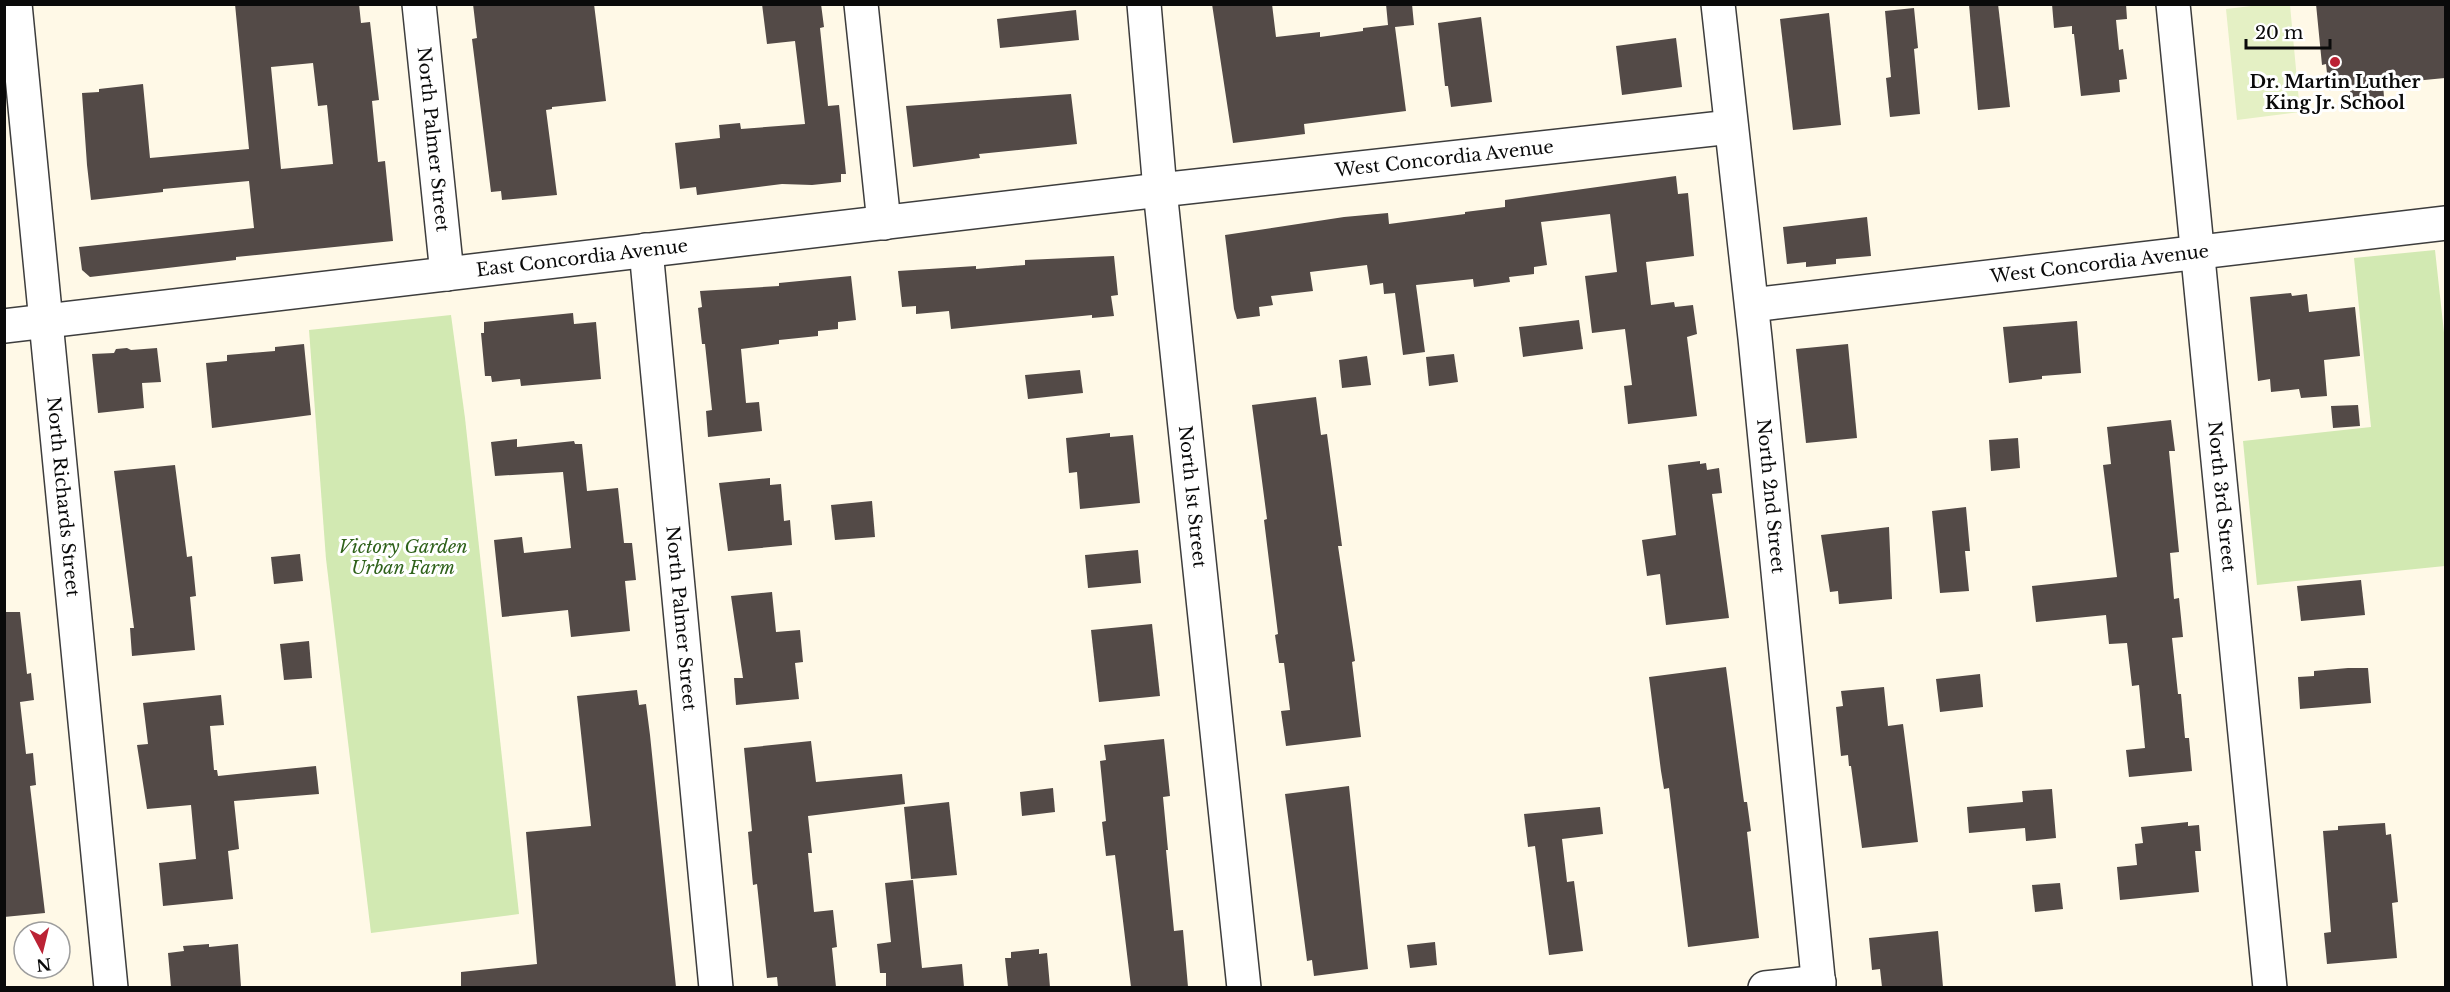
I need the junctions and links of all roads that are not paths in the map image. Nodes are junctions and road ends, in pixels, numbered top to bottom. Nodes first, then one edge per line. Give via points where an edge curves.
1 (15, 4) edge
2 (419, 4) edge
3 (861, 4) edge
4 (1144, 4) edge
5 (1718, 4) edge
6 (2173, 4) edge
7 (1731, 127) junction
8 (1160, 190) junction
9 (884, 223) junction
10 (2445, 223) edge
11 (646, 250) junction
12 (2197, 251) junction
13 (447, 274) junction
14 (1752, 305) junction
15 (46, 322) junction
16 (4, 326) edge
17 (1819, 985) edge
18 (111, 987) edge
19 (717, 987) edge
20 (1244, 987) edge
21 (1765, 987) edge
22 (2270, 987) edge

1 - 15 street, North Richards Street
2 - 13 street, North Palmer Street
3 - 9 street
4 - 8 street, North 1st Street
5 - 7 street, North 2nd Street
6 - 12 street, North 3rd Street
7 - 8 street, West Concordia Avenue
7 - 14 street, North 2nd Street
8 - 9 street, East Concordia Avenue
8 - 20 street, North 1st Street
9 - 11 street, East Concordia Avenue
10 - 12 street, West Concordia Avenue
11 - 13 street, East Concordia Avenue
11 - 19 street, North Palmer Street
12 - 14 street, West Concordia Avenue
12 - 22 street, North 3rd Street
13 - 15 street, East Concordia Avenue
14 - 17 street, North 2nd Street
15 - 16 street, East Concordia Avenue
15 - 18 street, North Richards Street
17 - 21 street

